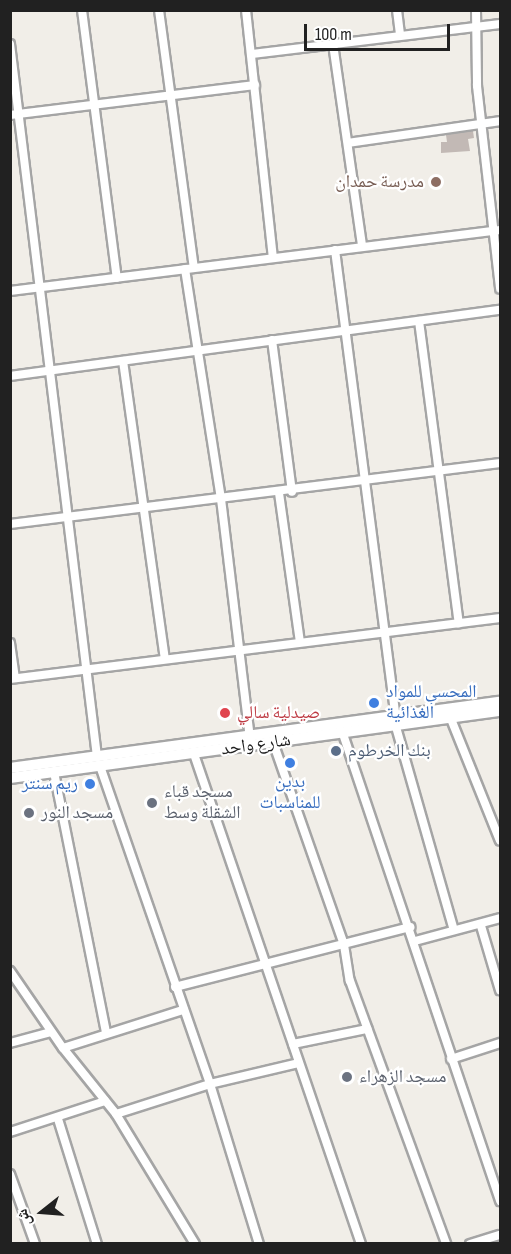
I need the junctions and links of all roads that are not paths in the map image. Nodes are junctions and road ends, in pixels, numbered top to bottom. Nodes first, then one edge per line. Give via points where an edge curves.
1 (82, 10) edge
2 (159, 10) edge
3 (246, 10) edge
4 (397, 10) edge
5 (476, 10) edge
6 (501, 24) edge
7 (476, 27) junction
8 (400, 35) junction
9 (10, 44) edge
10 (333, 45) junction
11 (252, 54) junction
12 (255, 85) junction
13 (170, 96) junction
14 (97, 103) junction
15 (15, 114) edge
16 (501, 121) edge
17 (480, 124) junction
18 (348, 143) junction
19 (497, 230) edge
20 (362, 246) junction
21 (335, 250) junction
22 (273, 258) junction
23 (190, 269) junction
24 (117, 278) junction
25 (40, 287) junction
26 (501, 289) edge
27 (10, 291) edge
28 (501, 310) edge
29 (419, 321) junction
30 (347, 330) junction
31 (272, 340) junction
32 (197, 351) junction
33 (123, 361) junction
34 (52, 371) junction
35 (10, 376) edge
36 (501, 463) edge
37 (439, 470) junction
38 (364, 482) junction
39 (292, 492) junction
40 (279, 493) junction
41 (221, 499) junction
42 (144, 509) junction
43 (69, 517) junction
44 (10, 524) edge
45 (501, 618) edge
46 (459, 622) junction
47 (384, 632) junction
48 (300, 642) junction
49 (10, 643) edge
50 (239, 650) junction
51 (165, 658) junction
52 (88, 670) junction
53 (13, 679) edge
54 (501, 702) edge
55 (480, 710) junction
56 (501, 711) edge
57 (451, 719) junction
58 (396, 722) junction
59 (343, 734) junction
60 (250, 736) junction
61 (273, 742) junction
62 (163, 752) junction
63 (194, 754) junction
64 (99, 762) junction
65 (10, 768) edge
66 (54, 772) junction
67 (10, 778) edge
68 (501, 841) edge
69 (501, 918) edge
70 (481, 926) junction
71 (410, 927) junction
72 (454, 930) junction
73 (415, 941) junction
74 (344, 945) junction
75 (262, 962) junction
76 (10, 971) edge
77 (175, 987) junction
78 (501, 990) edge
79 (183, 1010) junction
80 (367, 1029) junction
81 (51, 1032) junction
82 (106, 1033) junction
83 (10, 1043) edge
84 (501, 1043) edge
85 (293, 1044) junction
86 (63, 1048) junction
87 (452, 1059) junction
88 (299, 1063) junction
89 (210, 1084) junction
90 (105, 1101) junction
91 (116, 1114) junction
92 (57, 1119) junction
93 (10, 1131) edge
94 (10, 1174) edge
95 (501, 1201) edge
96 (501, 1235) edge
97 (35, 1244) edge
98 (97, 1244) edge
99 (195, 1244) edge
100 (259, 1244) edge
101 (361, 1244) edge
102 (446, 1244) edge
103 (470, 1244) edge

1 - 14 street
2 - 13 street
3 - 11 street
4 - 8 street
5 - 7 street
6 - 7 street
7 - 8 street
7 - 17 street
8 - 10 street
9 - 15 street
10 - 11 street
10 - 18 street
11 - 12 street
12 - 13 street
12 - 22 street
13 - 14 street
13 - 23 street
14 - 15 street
14 - 24 street
15 - 25 street
16 - 17 street
17 - 18 street
17 - 19 street
18 - 20 street
19 - 20 street
19 - 26 street
20 - 21 street
21 - 22 street
21 - 30 street
22 - 23 street
23 - 24 street
23 - 32 street
24 - 25 street
25 - 27 street
25 - 34 street
28 - 29 street
29 - 30 street
29 - 37 street
30 - 31 street
30 - 38 street
31 - 32 street
31 - 39 street
32 - 33 street
32 - 41 street
33 - 34 street
33 - 42 street
34 - 35 street
34 - 43 street
36 - 37 street
37 - 38 street
37 - 46 street
38 - 39 street
38 - 47 street
39 - 40 street
40 - 41 street
40 - 48 street
41 - 42 street
41 - 50 street
42 - 43 street
42 - 51 street
43 - 44 street
43 - 52 street
45 - 46 street
46 - 47 street
47 - 48 street
47 - 58 street
48 - 50 street
49 - 53 street
50 - 51 street
50 - 60 street
51 - 52 street
52 - 53 street
52 - 64 street
54 - 55 street, شارع واحد
55 - 56 street, شارع واحد
55 - 57 street, شارع واحد
55 - 58 street, شارع واحد
57 - 58 street, شارع واحد
57 - 68 street
58 - 59 street, شارع واحد
58 - 60 street, شارع واحد
58 - 72 street
59 - 61 street, شارع واحد
59 - 71 street
60 - 62 street, شارع واحد
61 - 63 street, شارع واحد
61 - 74 street
62 - 63 street, شارع واحد
62 - 64 street, شارع واحد
63 - 75 street
64 - 65 street, شارع واحد
64 - 66 street, شارع واحد
64 - 77 street
66 - 67 street, شارع واحد
66 - 82 street
69 - 70 street
70 - 72 street
70 - 78 street
71 - 73 street
71 - 74 street
72 - 73 street
73 - 87 street
74 - 75 street
74 - 80 street via 350,981
75 - 77 street
75 - 85 street
76 - 81 street
77 - 79 street
79 - 82 street
79 - 89 street
80 - 85 street
80 - 102 street
81 - 83 street
81 - 86 street
82 - 86 street
84 - 87 street
85 - 88 street
86 - 90 street
87 - 95 street
88 - 89 street
88 - 101 street
89 - 91 street
89 - 100 street
90 - 91 street
90 - 92 street
91 - 99 street
92 - 93 street
92 - 98 street
94 - 97 street
96 - 103 street

